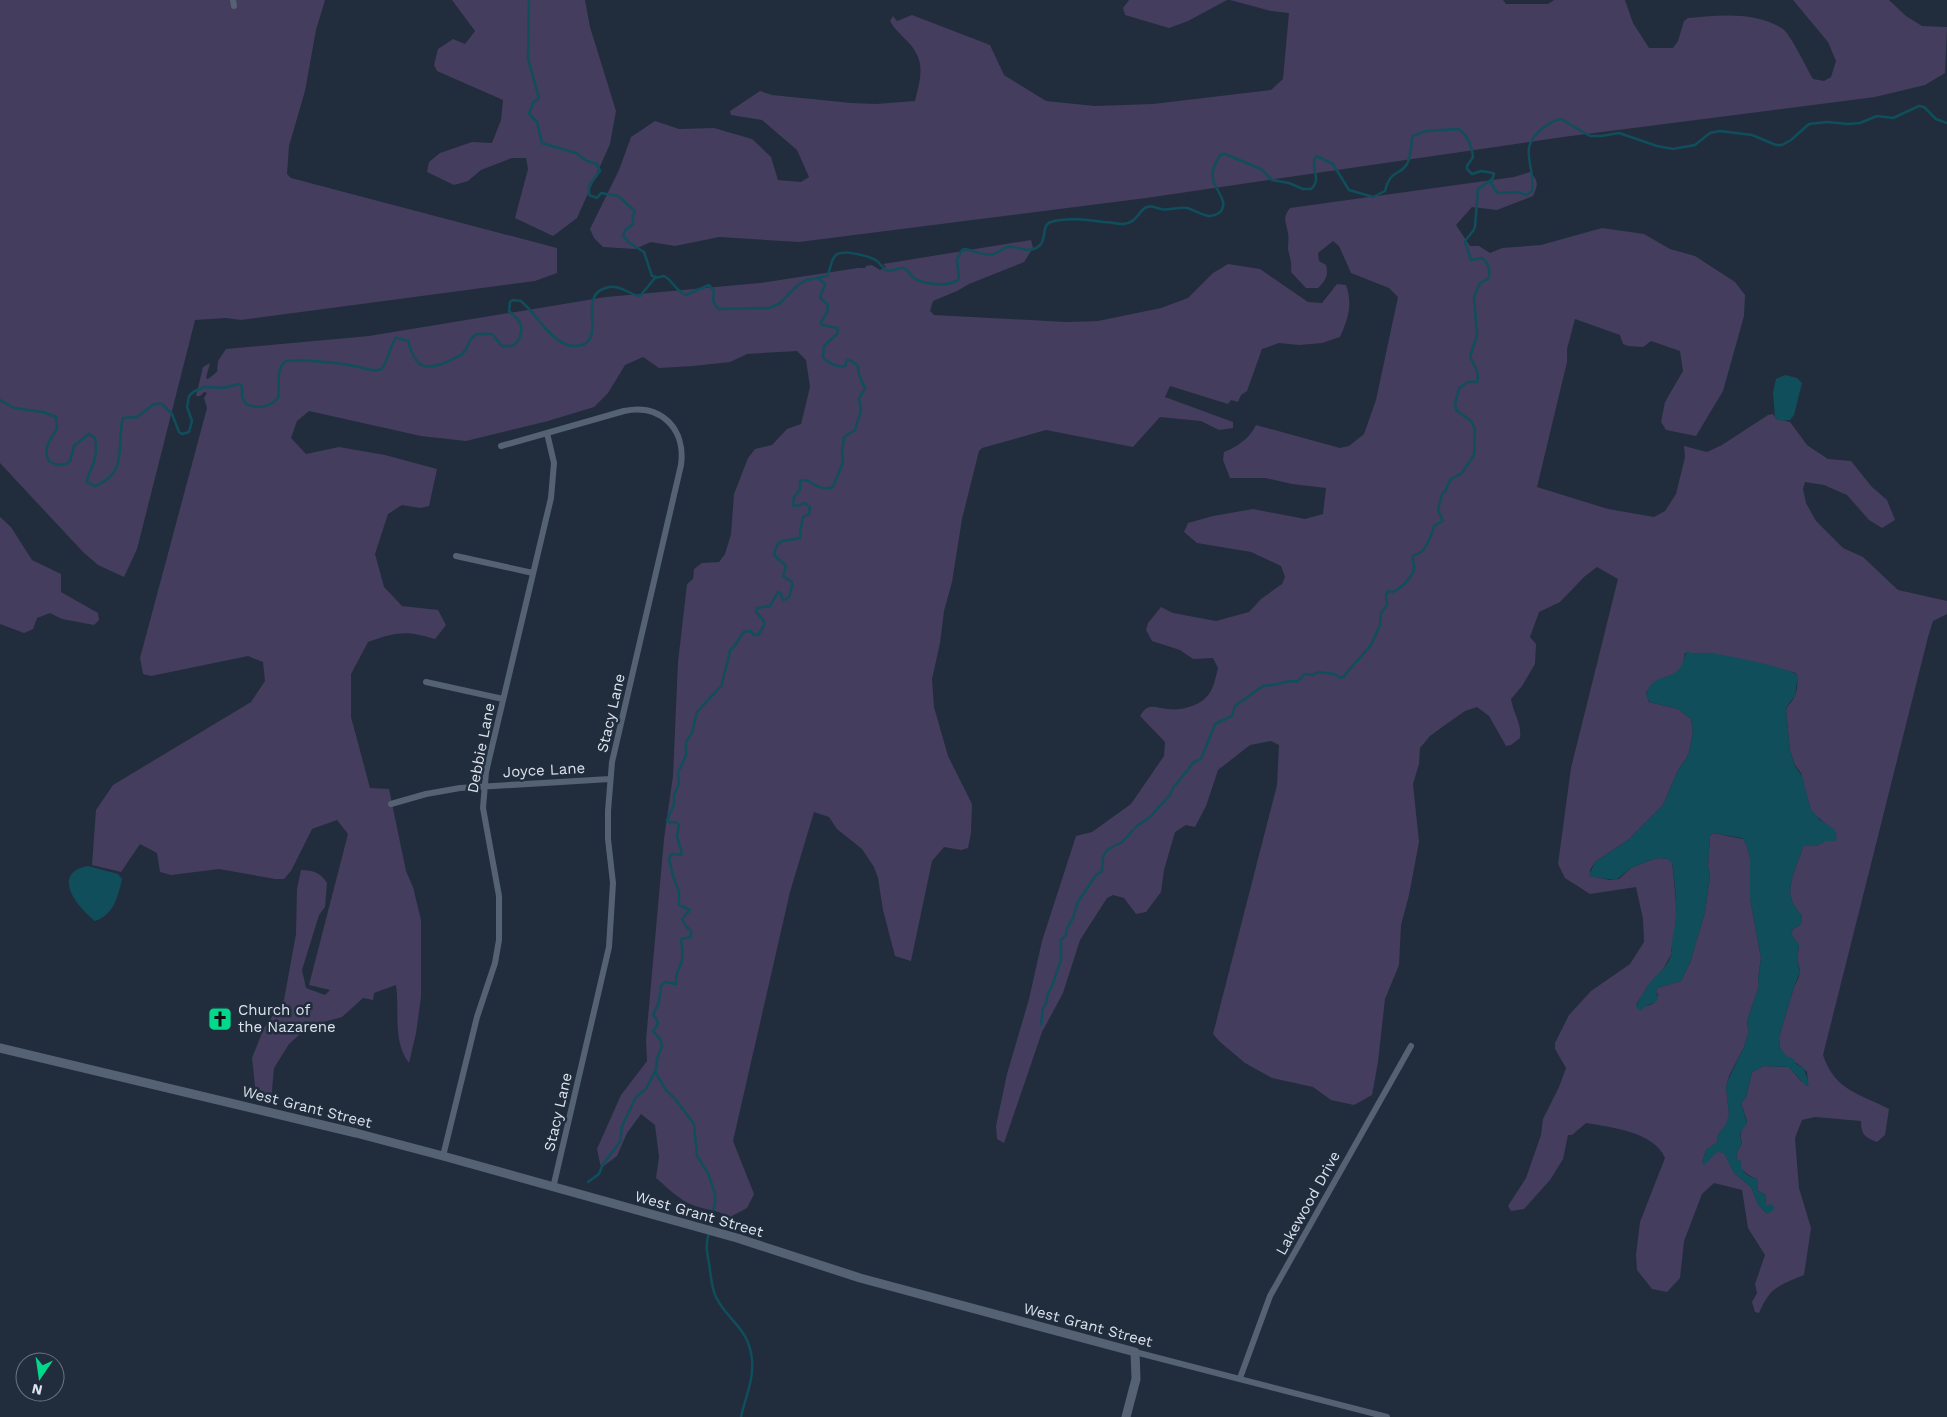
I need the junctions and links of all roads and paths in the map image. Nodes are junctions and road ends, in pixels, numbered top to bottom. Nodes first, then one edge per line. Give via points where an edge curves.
1 (547, 432) junction
2 (501, 446) dead end
3 (456, 556) dead end
4 (533, 573) junction
5 (426, 682) dead end
6 (503, 699) junction
7 (610, 779) junction
8 (484, 786) junction
9 (391, 804) dead end
10 (1412, 1046) dead end
11 (0, 1048) edge
12 (443, 1156) junction
13 (553, 1188) junction
14 (1135, 1352) junction
15 (1240, 1378) junction
16 (1126, 1417) edge
17 (1387, 1417) edge

1 - 2 street, Stacy Lane
1 - 4 street, Debbie Lane via 554,463 553,486
1 - 7 street, Stacy Lane via 642,409 660,415 674,428 682,444 681,465
3 - 4 street
4 - 6 street, Debbie Lane
5 - 6 street
6 - 8 street, Debbie Lane
7 - 8 street, Joyce Lane
7 - 13 street, Stacy Lane via 611,932
8 - 9 street, Joyce Lane via 438,792
8 - 12 street, Debbie Lane via 483,808 500,896 499,940
10 - 15 street, Lakewood Drive via 1270,1296
11 - 12 main road, West Grant Street
12 - 13 main road, West Grant Street
13 - 14 main road, West Grant Street via 738,1238 860,1278
14 - 15 street, West Grant Street
14 - 16 main road via 1136,1380
15 - 17 street, West Grant Street

